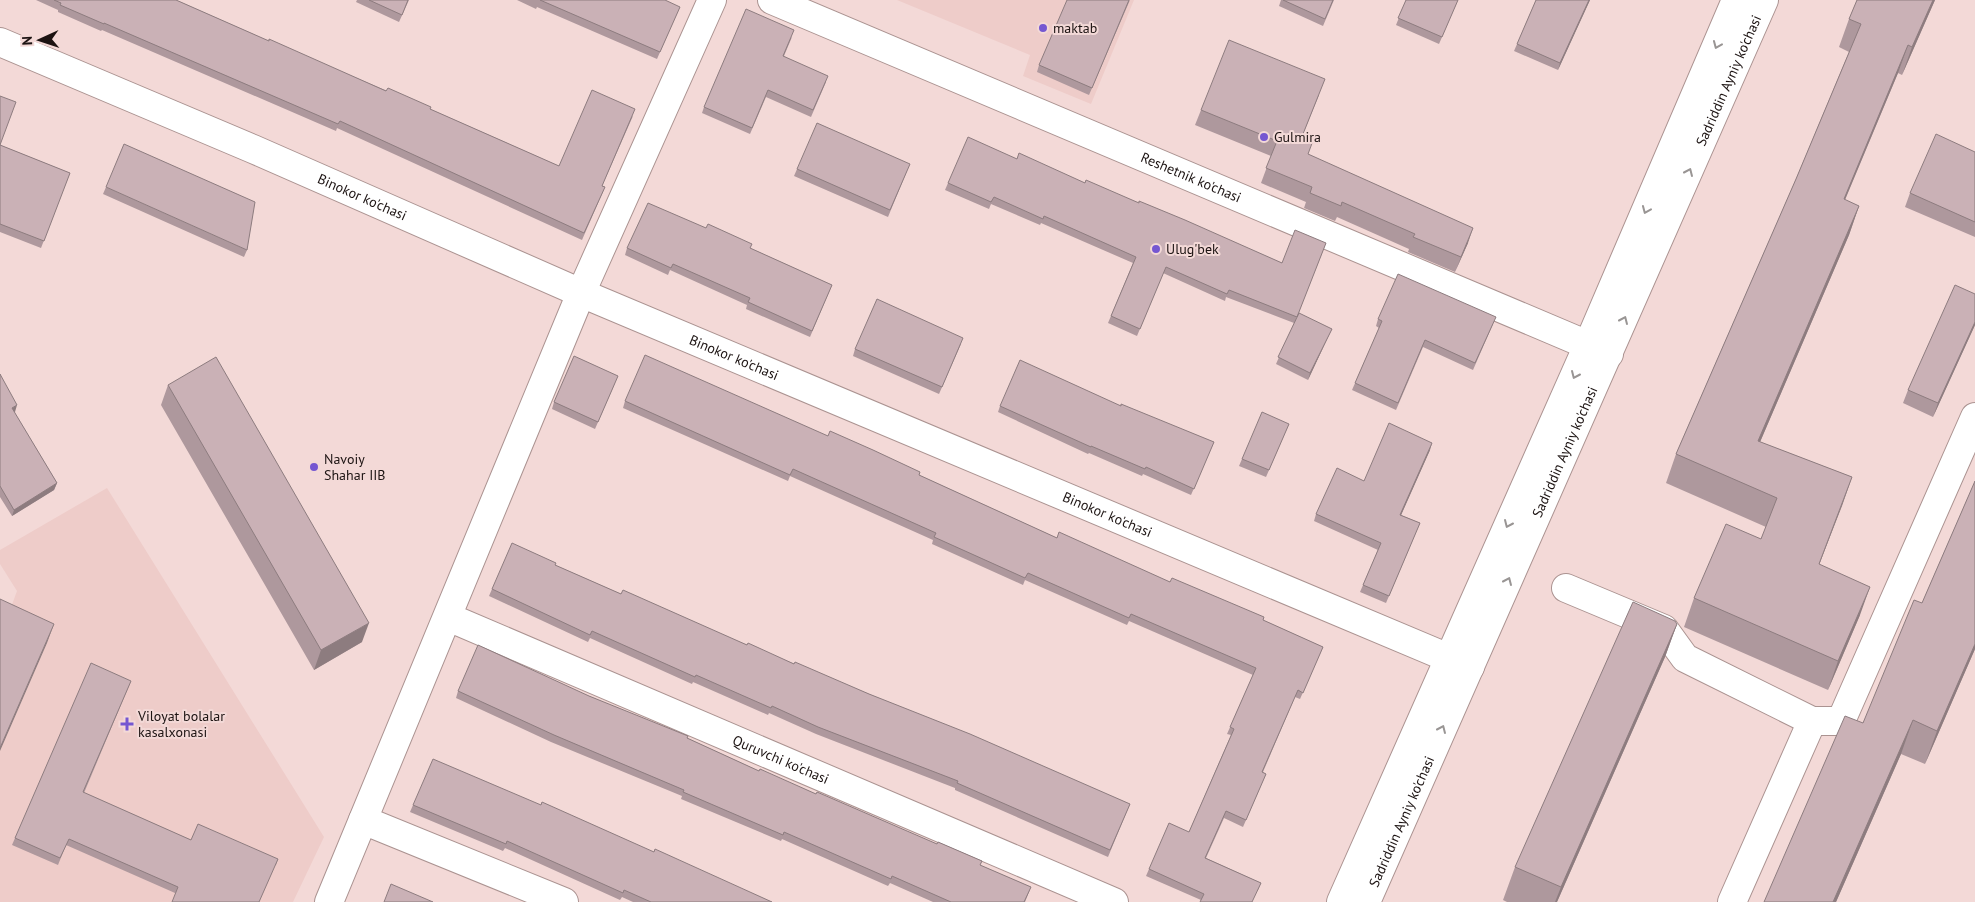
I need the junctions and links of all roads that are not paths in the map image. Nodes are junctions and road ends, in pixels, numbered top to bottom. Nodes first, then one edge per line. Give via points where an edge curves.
1 (712, 0) edge
2 (772, 0) edge
3 (1736, 0) edge
4 (1764, 0) edge
5 (0, 42) edge
6 (581, 293) junction
7 (1599, 349) junction
8 (1975, 417) edge
9 (1566, 588) dead end
10 (448, 616) junction
11 (1459, 663) junction
12 (1812, 721) junction
13 (363, 820) junction
14 (1101, 899) edge
15 (329, 902) edge
16 (564, 902) edge
17 (1341, 902) edge
18 (1366, 902) edge
19 (1732, 902) edge

1 - 6 street
2 - 7 street, Reshetnik ko'chasi
3 -> 7 street, Sadriddin Ayniy ko'chasi
7 -> 4 street, Sadriddin Ayniy ko'chasi
5 - 6 street, Binokor ko'chasi
6 - 10 street
6 - 11 street, Binokor ko'chasi
7 - 11 street, Sadriddin Ayniy ko'chasi
8 - 12 street via 1841,721
9 - 12 street via 1664,629 1685,658
10 - 13 street
10 - 14 street, Quruvchi ko'chasi
11 - 17 street, Sadriddin Ayniy ko'chasi
18 -> 11 street, Sadriddin Ayniy ko'chasi
12 - 19 street
13 - 15 street
13 - 16 street

